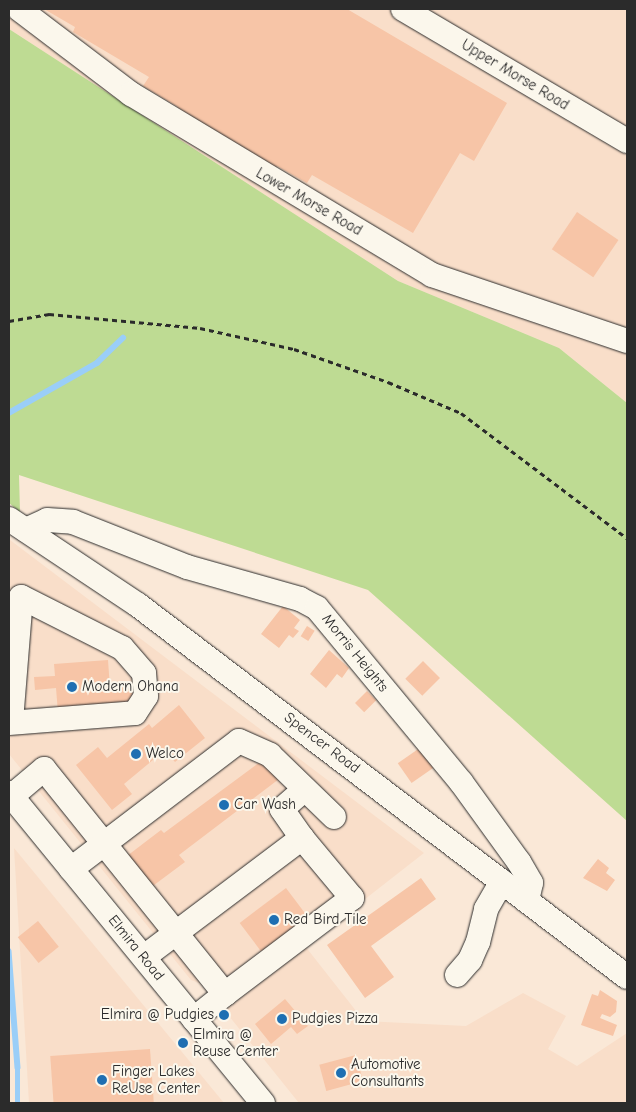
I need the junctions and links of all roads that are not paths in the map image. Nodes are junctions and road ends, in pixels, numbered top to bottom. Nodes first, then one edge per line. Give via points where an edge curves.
1 (19, 9) edge
2 (403, 9) edge
3 (627, 141) edge
4 (627, 341) edge
5 (17, 525) edge
6 (10, 722) edge
7 (305, 789) junction
8 (10, 794) edge
9 (334, 818) dead end
10 (302, 838) junction
11 (102, 843) junction
12 (71, 869) junction
13 (502, 882) junction
14 (527, 901) junction
15 (176, 934) junction
16 (144, 957) junction
17 (458, 974) dead end
18 (627, 977) edge
19 (225, 994) junction
20 (194, 1019) junction
21 (263, 1103) edge

1 - 4 street, Lower Morse Road via 131,94 315,208 432,275
2 - 3 street, Upper Morse Road
5 - 13 street, Spencer Road via 138,605
5 - 14 street, Morris Heights via 47,520 73,522 187,567 300,599 317,608 461,782 519,862 531,883
6 - 6 street via 135,712 146,696 144,672 122,648 21,597
7 - 9 street
7 - 10 street via 282,809
7 - 11 street via 270,755 239,741
8 - 11 street via 44,769
8 - 12 street, Elmira Road
10 - 15 street
10 - 19 street via 352,898
11 - 12 street
11 - 15 street
12 - 16 street, Elmira Road
13 - 14 street, Spencer Road
13 - 17 street via 486,909 470,960
14 - 18 street, Spencer Road
15 - 16 street
15 - 19 street
16 - 20 street, Elmira Road
19 - 20 street
20 - 21 street, Elmira Road

